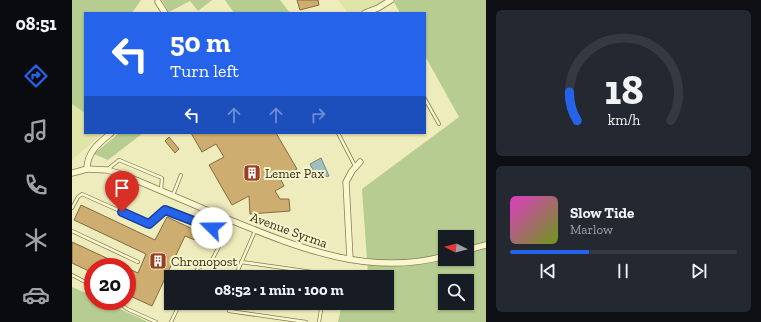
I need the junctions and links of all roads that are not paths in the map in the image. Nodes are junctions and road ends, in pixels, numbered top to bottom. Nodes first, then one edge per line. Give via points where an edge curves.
1 (391, 0) edge
2 (158, 2) dead end
3 (164, 12) edge
4 (368, 12) edge
5 (426, 101) edge
6 (439, 124) dead end
7 (110, 134) edge
8 (339, 134) edge
9 (360, 162) dead end
10 (355, 166) junction
11 (88, 169) junction
12 (107, 170) junction
13 (72, 173) edge
14 (181, 175) dead end
15 (161, 190) junction
16 (173, 196) junction
17 (72, 208) edge
18 (232, 220) junction
19 (255, 230) junction
20 (72, 231) edge
21 (226, 234) junction
22 (486, 245) edge
23 (474, 248) edge
24 (438, 257) edge
25 (350, 259) junction
26 (138, 262) dead end
27 (241, 262) junction
28 (197, 270) edge
29 (238, 270) edge
30 (298, 270) edge
31 (72, 275) edge
32 (84, 281) edge
33 (130, 310) edge
34 (177, 310) edge
35 (229, 310) edge
36 (321, 310) edge
37 (156, 322) edge
38 (171, 322) edge
39 (306, 322) edge
40 (319, 322) edge

1 - 4 street
2 - 3 street
5 - 6 lane
7 - 11 street via 92,151
8 - 10 lane
9 - 10 street
10 - 25 street via 346,182
11 - 12 street, Avenue Syrma
11 - 13 street, Avenue Syrma
12 - 15 street, Avenue Syrma
12 - 15 lane via 119,160 162,178
14 - 16 lane
15 - 16 street, Avenue Syrma
16 - 18 street, Avenue Syrma
17 - 21 lane via 82,194 149,224 165,210
18 - 19 street, Avenue Syrma
18 - 21 lane
19 - 25 street, Avenue Syrma via 313,252
19 - 27 lane
20 - 26 lane
21 - 28 lane via 211,262
22 - 23 street
24 - 25 street, Avenue Syrma via 404,263
27 - 29 lane
27 - 30 lane
31 - 32 lane
33 - 37 lane
34 - 38 lane
35 - 39 lane
36 - 40 lane

